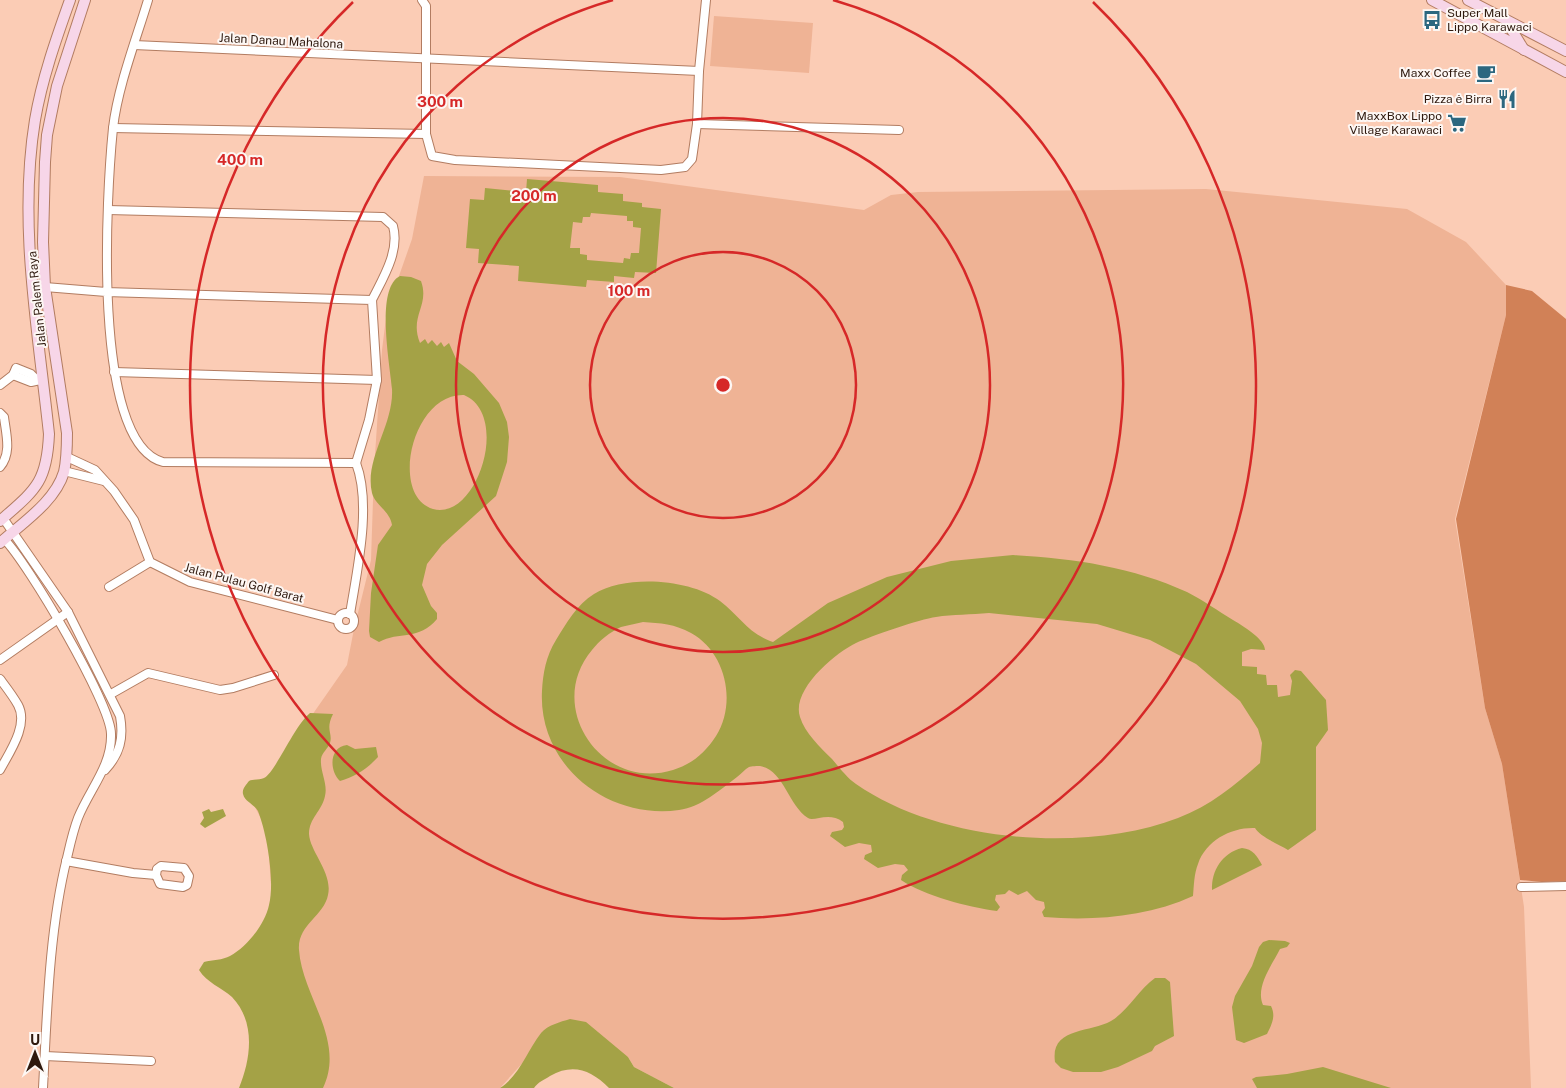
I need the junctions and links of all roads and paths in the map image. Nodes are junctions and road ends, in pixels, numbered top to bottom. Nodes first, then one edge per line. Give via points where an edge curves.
1 (70, 0) edge
2 (85, 0) edge
3 (148, 0) edge
4 (706, 0) edge
5 (1432, 0) edge
6 (1468, 0) edge
7 (426, 2) edge
8 (1506, 21) junction
9 (134, 45) junction
10 (1525, 51) junction
11 (1566, 52) edge
12 (426, 58) junction
13 (699, 71) junction
14 (1566, 72) edge
15 (697, 124) junction
16 (114, 128) junction
17 (899, 130) dead end
18 (426, 134) junction
19 (108, 210) junction
20 (46, 287) junction
21 (106, 292) junction
22 (372, 300) junction
23 (114, 372) junction
24 (59, 378) junction
25 (40, 380) junction
26 (377, 380) junction
27 (0, 385) edge
28 (0, 413) edge
29 (66, 457) junction
30 (356, 464) junction
31 (0, 467) edge
32 (64, 472) junction
33 (104, 481) junction
34 (2, 519) edge
35 (13, 531) junction
36 (2, 541) edge
37 (150, 562) junction
38 (109, 587) dead end
39 (68, 612) junction
40 (350, 614) junction
41 (57, 620) junction
42 (338, 620) junction
43 (0, 660) edge
44 (274, 675) dead end
45 (0, 679) edge
46 (110, 694) junction
47 (0, 770) edge
48 (102, 774) junction
49 (66, 861) junction
50 (156, 875) dead end
51 (1566, 886) edge
52 (1521, 887) dead end
53 (45, 1056) junction
54 (151, 1061) dead end
55 (43, 1088) edge

1 - 25 street, Jalan Palem Raya via 50,56 37,111 29,183 30,262
2 - 20 street, Jalan Palem Raya via 57,86 47,136 43,242
3 - 9 street
4 - 13 street
5 - 10 street
6 - 8 street
7 - 12 street
8 - 10 street
8 - 11 street
9 - 12 street, Jalan Danau Mahalona
9 - 16 street
10 - 14 street
12 - 13 street, Jalan Danau Mahalona
12 - 18 street
13 - 15 street
15 - 17 street
15 - 18 street via 692,159 685,167 661,170 436,158 430,154
16 - 18 street
16 - 19 street
19 - 21 street
19 - 22 street via 386,218 393,226 394,247 387,271
20 - 21 street
20 - 24 street, Jalan Palem Raya
21 - 22 street
21 - 23 street
22 - 26 street
23 - 26 street
23 - 30 street via 127,421 138,440 156,460
24 - 25 street
24 - 29 street, Jalan Palem Raya via 67,433
25 - 27 street via 31,382 14,371
25 - 34 street, Jalan Palem Raya via 49,434 48,460 40,482
26 - 30 street
28 - 31 street via 4,417 8,451
29 - 32 street, Jalan Palem Raya
29 - 33 street via 87,465
30 - 40 street via 362,479 362,506
32 - 33 street
32 - 35 street, Jalan Palem Raya via 53,493
33 - 37 street via 134,520
34 - 35 street
35 - 36 street, Jalan Palem Raya
35 - 39 street
36 - 41 street
37 - 38 street
37 - 42 street, Jalan Pulau Golf Barat via 190,582
39 - 41 street
39 - 46 street
40 - 42 street via 343,614
40 - 42 street via 354,622 350,628 342,627
41 - 43 street
41 - 48 street via 110,722 109,755
44 - 46 street via 220,690 148,673
45 - 47 street via 19,706 21,716 14,743
46 - 48 street via 120,716 121,742 113,761
48 - 49 street via 79,817
49 - 50 street
49 - 53 street via 58,899
51 - 52 street
53 - 54 street
53 - 55 street

